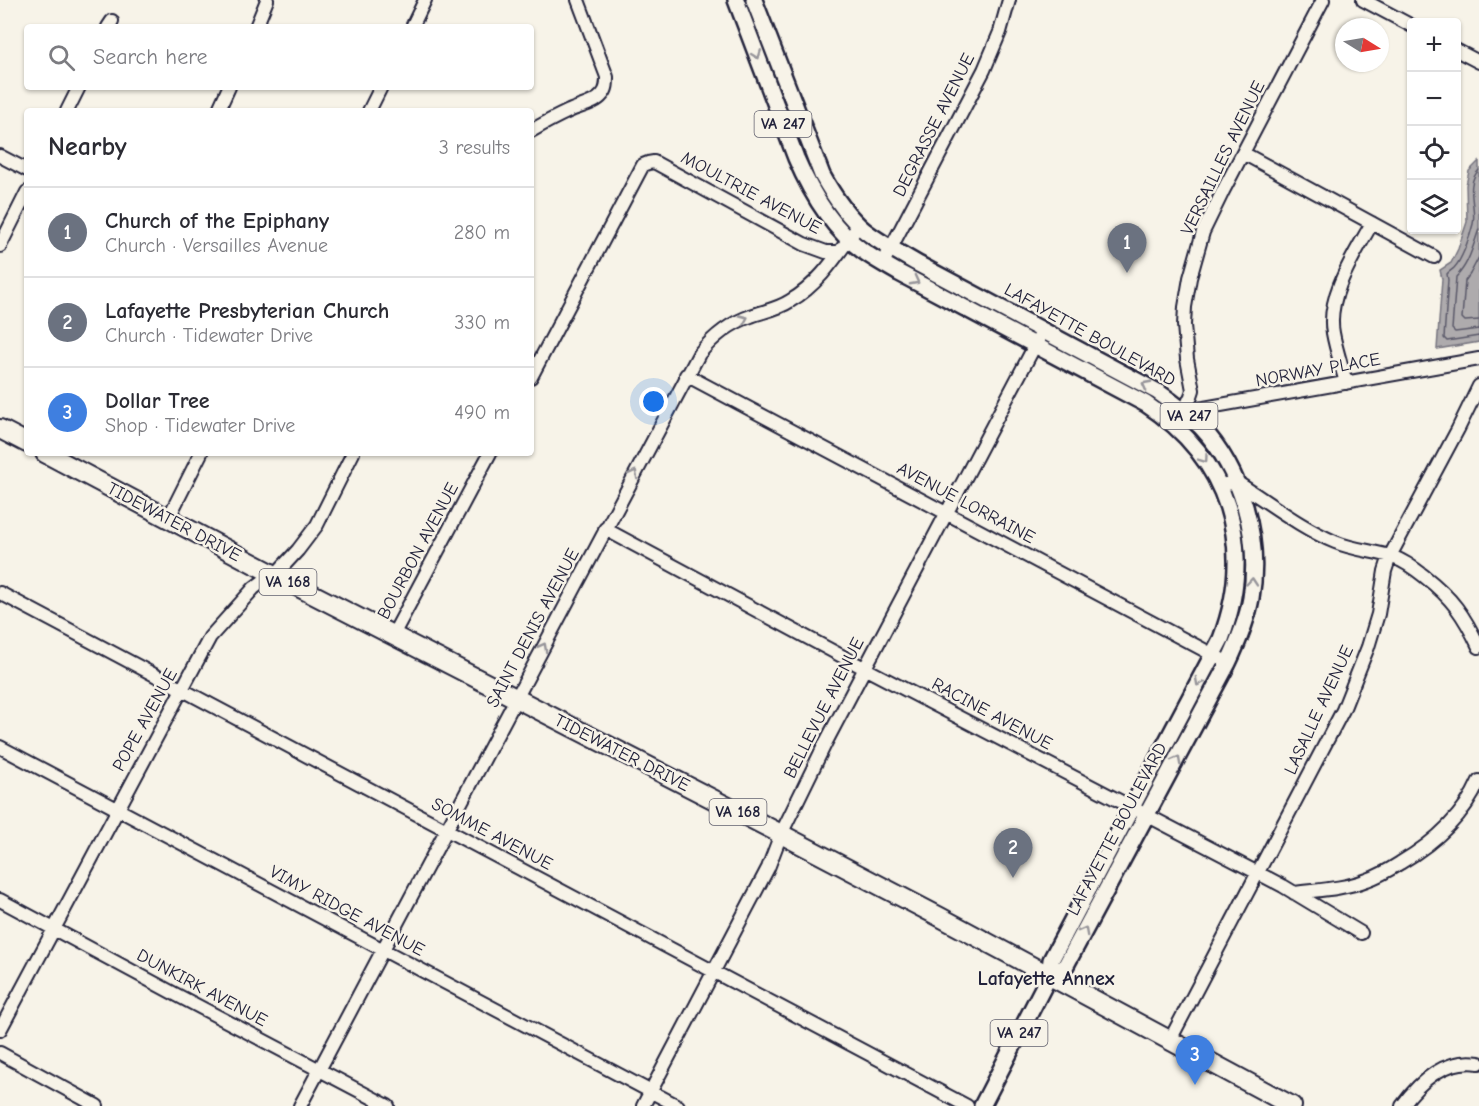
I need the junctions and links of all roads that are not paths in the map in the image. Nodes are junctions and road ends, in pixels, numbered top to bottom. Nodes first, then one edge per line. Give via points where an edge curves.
1 (267, 0) edge
2 (425, 0) edge
3 (578, 0) edge
4 (736, 0) edge
5 (754, 0) edge
6 (1009, 0) edge
7 (1323, 0) edge
8 (1362, 0) edge
9 (1407, 23) edge
10 (257, 24) edge
11 (413, 24) edge
12 (1461, 53) edge
13 (1479, 62) edge
14 (78, 90) edge
15 (228, 90) edge
16 (380, 90) edge
17 (68, 108) edge
18 (219, 108) edge
19 (370, 108) edge
20 (534, 129) edge
21 (1243, 153) junction
22 (0, 156) edge
23 (24, 168) edge
24 (24, 198) edge
25 (1372, 223) junction
26 (859, 225) junction
27 (848, 239) junction
28 (0, 246) edge
29 (891, 248) junction
30 (838, 252) junction
31 (1434, 257) dead end
32 (883, 263) junction
33 (1043, 330) junction
34 (1035, 345) junction
35 (1479, 359) edge
36 (534, 371) edge
37 (687, 375) junction
38 (1347, 383) junction
39 (1479, 387) edge
40 (1184, 411) junction
41 (1162, 414) junction
42 (0, 429) edge
43 (24, 441) edge
44 (51, 456) edge
45 (200, 456) edge
46 (352, 456) edge
47 (488, 456) edge
48 (1236, 483) junction
49 (1219, 485) junction
50 (946, 513) junction
51 (168, 519) junction
52 (605, 529) junction
53 (1390, 556) junction
54 (275, 575) junction
55 (0, 593) edge
56 (393, 635) junction
57 (1479, 647) edge
58 (1213, 655) junction
59 (1228, 663) junction
60 (864, 668) junction
61 (182, 690) junction
62 (516, 699) junction
63 (0, 747) edge
64 (1479, 781) edge
65 (118, 808) junction
66 (1132, 808) junction
67 (1146, 816) junction
68 (446, 830) junction
69 (781, 834) junction
70 (1258, 873) junction
71 (1294, 893) junction
72 (0, 900) edge
73 (54, 930) junction
74 (1361, 933) dead end
75 (382, 950) junction
76 (713, 972) junction
77 (1049, 976) junction
78 (0, 1030) edge
79 (1170, 1040) junction
80 (0, 1053) edge
81 (1479, 1063) edge
82 (319, 1070) junction
83 (651, 1091) junction
84 (97, 1106) edge
85 (300, 1106) edge
86 (388, 1106) edge
87 (643, 1106) edge
88 (678, 1106) edge
89 (967, 1106) edge
90 (981, 1106) edge
91 (1292, 1106) edge
92 (1402, 1106) edge

1 - 10 street
2 - 11 street
3 - 20 street via 607,77 605,92
4 -> 27 main road, LAFAYETTE BOULEVARD / VA 247 via 806,182
5 - 26 main road, LAFAYETTE BOULEVARD / VA 247 via 822,176
6 - 29 street, DEGRASSE AVENUE via 984,70
7 - 21 street, VERSAILLES AVENUE
8 - 9 street
12 - 13 street
14 - 17 street
15 - 18 street
16 - 19 street
21 - 25 street
21 - 40 street, VERSAILLES AVENUE via 1203,232 1190,278 1184,325 1192,390
22 - 23 street
24 - 28 street
25 - 31 street
25 - 38 street via 1340,283 1334,303 1332,332
26 - 27 street, SAINT DENIS AVENUE
26 - 29 main road, LAFAYETTE BOULEVARD / VA 247
27 - 30 street, SAINT DENIS AVENUE
27 - 32 main road, LAFAYETTE BOULEVARD / VA 247
29 - 32 street, DEGRASSE AVENUE
29 - 33 main road, LAFAYETTE BOULEVARD / VA 247
30 - 36 street, MOULTRIE AVENUE via 804,244 654,162 648,163
37 -> 30 street, SAINT DENIS AVENUE via 699,354 719,333 791,301 824,272
32 -> 34 main road, LAFAYETTE BOULEVARD / VA 247
33 - 34 street, BELLEVUE AVENUE
40 -> 33 main road, LAFAYETTE BOULEVARD / VA 247 via 1158,392
34 - 41 main road, LAFAYETTE BOULEVARD / VA 247
34 - 50 street, BELLEVUE AVENUE
35 - 38 street, NORWAY PLACE
37 - 50 street, AVENUE LORRAINE
52 -> 37 street, SAINT DENIS AVENUE
38 - 40 street, NORWAY PLACE
39 - 53 street, LASALLE AVENUE
40 - 41 street, NORWAY PLACE
40 - 48 main road, LAFAYETTE BOULEVARD / VA 247 via 1217,448
41 -> 49 main road, LAFAYETTE BOULEVARD / VA 247 via 1194,445
42 - 43 highway
44 - 51 highway, TIDEWATER DRIVE / VA 168
45 - 51 street
46 - 54 street, POPE AVENUE via 317,525
47 - 56 street, BOURBON AVENUE
48 - 49 street
48 - 53 street via 1335,542
59 -> 48 main road, LAFAYETTE BOULEVARD / VA 247 via 1246,617 1253,579 1250,527
49 - 58 main road, LAFAYETTE BOULEVARD / VA 247 via 1233,526 1237,572 1229,618
50 - 58 street, AVENUE LORRAINE
50 - 60 street, BELLEVUE AVENUE
51 - 54 highway, TIDEWATER DRIVE / VA 168
52 - 60 street, RACINE AVENUE
62 -> 52 street, SAINT DENIS AVENUE
53 - 57 street via 1414,568 1442,590 1469,626
53 - 70 street, LASALLE AVENUE via 1358,676
54 - 56 highway, TIDEWATER DRIVE / VA 168
54 - 61 street, POPE AVENUE via 254,588 210,637
55 - 61 street, SOMME AVENUE
56 - 62 highway, TIDEWATER DRIVE / VA 168
58 - 59 street, AVENUE LORRAINE
58 -> 66 main road, LAFAYETTE BOULEVARD / VA 247
67 -> 59 main road, LAFAYETTE BOULEVARD / VA 247
60 - 66 street, RACINE AVENUE
60 - 69 street, BELLEVUE AVENUE
61 - 65 street, POPE AVENUE
61 - 68 street, SOMME AVENUE
62 - 68 street, SAINT DENIS AVENUE
62 - 69 highway, TIDEWATER DRIVE / VA 168
63 - 65 street, VIMY RIDGE AVENUE
64 - 71 street via 1456,819 1412,856 1382,874 1350,886
65 - 73 street, POPE AVENUE
65 - 75 street, VIMY RIDGE AVENUE
66 - 67 street, RACINE AVENUE
66 - 77 main road, LAFAYETTE BOULEVARD / VA 247 via 1051,960
67 - 70 street, RACINE AVENUE
77 -> 67 main road, LAFAYETTE BOULEVARD / VA 247 via 1065,967
68 - 75 street, SAINT DENIS AVENUE
68 - 76 street, SOMME AVENUE
69 - 76 street, BELLEVUE AVENUE via 768,868
69 - 77 highway, TIDEWATER DRIVE / VA 168
70 - 71 street, RACINE AVENUE
70 - 79 street, LASALLE AVENUE
71 - 74 street, RACINE AVENUE
72 - 73 street, DUNKIRK AVENUE
73 - 78 street, POPE AVENUE
73 - 82 street, DUNKIRK AVENUE
75 - 82 street, SAINT DENIS AVENUE
75 - 83 street, VIMY RIDGE AVENUE
76 - 83 street, BELLEVUE AVENUE
76 - 89 street, SOMME AVENUE
77 - 79 highway, TIDEWATER DRIVE / VA 168
77 - 90 main road, LAFAYETTE BOULEVARD / VA 247
79 - 91 highway, TIDEWATER DRIVE / VA 168
80 - 84 street
81 - 92 street via 1462,1062 1441,1069
82 - 85 street, SAINT DENIS AVENUE
82 - 86 street, DUNKIRK AVENUE
83 - 87 street, BELLEVUE AVENUE
83 - 88 street, VIMY RIDGE AVENUE

